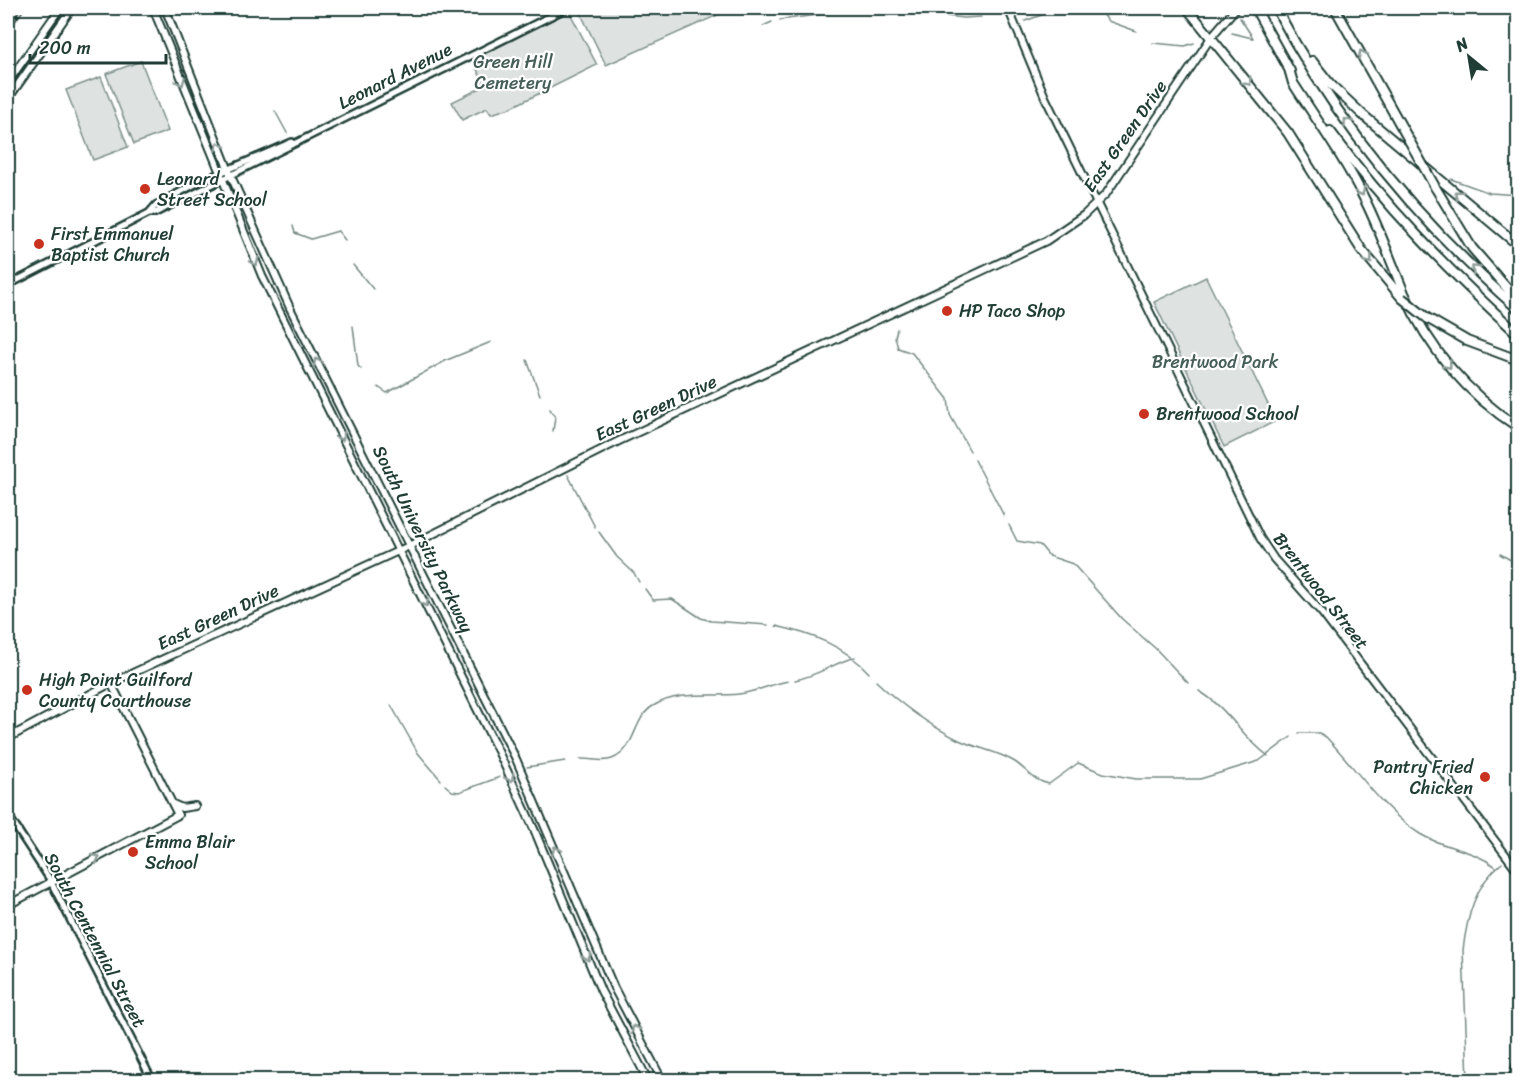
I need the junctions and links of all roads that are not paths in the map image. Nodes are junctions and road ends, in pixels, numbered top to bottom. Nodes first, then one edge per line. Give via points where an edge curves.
1 (60, 8) edge
2 (72, 8) edge
3 (153, 8) edge
4 (165, 8) edge
5 (567, 8) edge
6 (1008, 8) edge
7 (1188, 8) edge
8 (1236, 8) edge
9 (1255, 8) edge
10 (1276, 8) edge
11 (1335, 8) edge
12 (1281, 18) junction
13 (1212, 36) junction
14 (1289, 69) junction
15 (8, 82) edge
16 (8, 99) edge
17 (219, 173) junction
18 (230, 173) junction
19 (221, 180) junction
20 (1096, 205) junction
21 (149, 213) junction
22 (1518, 245) edge
23 (8, 285) edge
24 (1518, 301) edge
25 (1518, 309) edge
26 (1518, 334) edge
27 (1518, 360) edge
28 (1518, 427) edge
29 (409, 546) junction
30 (398, 551) junction
31 (111, 683) junction
32 (8, 738) edge
33 (172, 804) junction
34 (195, 806) dead end
35 (8, 815) edge
36 (1518, 872) edge
37 (50, 882) junction
38 (8, 904) edge
39 (1518, 1064) edge
40 (1518, 1072) edge
41 (152, 1080) edge
42 (648, 1080) edge
43 (662, 1080) edge
44 (1513, 1080) edge

1 - 15 main road
2 - 16 main road
3 -> 17 main road, South University Parkway
18 -> 4 main road, South University Parkway
5 - 18 street, Leonard Avenue
6 - 20 main road, Brentwood Street
7 - 13 highway
8 - 13 main road, East Green Drive
9 - 14 highway
10 - 12 highway
24 -> 11 highway, bridge via 1472,248
22 -> 12 highway via 1339,93
25 -> 12 highway via 1460,255 1386,173 1332,100
13 - 20 main road, East Green Drive via 1119,177
13 -> 27 highway, bridge via 1309,163 1361,249 1402,298 1467,341
14 - 26 highway via 1346,153 1394,212 1444,266
14 -> 28 highway via 1293,83 1358,185 1426,334 1471,391
17 - 18 street, Leonard Avenue
17 - 19 main road, South University Parkway
17 - 21 street, Leonard Avenue via 156,205
18 - 19 street, Leonard Avenue
29 -> 18 main road, South University Parkway via 290,308
19 - 21 street, Leonard Avenue
19 -> 30 main road, South University Parkway via 289,334
20 - 29 main road, East Green Drive via 1046,241 619,441
20 - 36 main road, Brentwood Street via 1266,547 1322,614
21 - 23 street, Leonard Avenue
29 - 30 main road, East Green Drive
43 -> 29 main road, South University Parkway via 614,988 516,759
30 - 31 main road, East Green Drive
30 -> 42 main road, South University Parkway via 498,752 601,991
31 - 32 main road, East Green Drive
31 - 33 main road
33 - 34 main road via 182,808
37 -> 33 main road via 178,815
35 - 37 street, South Centennial Street
37 - 38 main road
37 - 41 street, South Centennial Street
39 - 44 highway
40 - 44 highway

